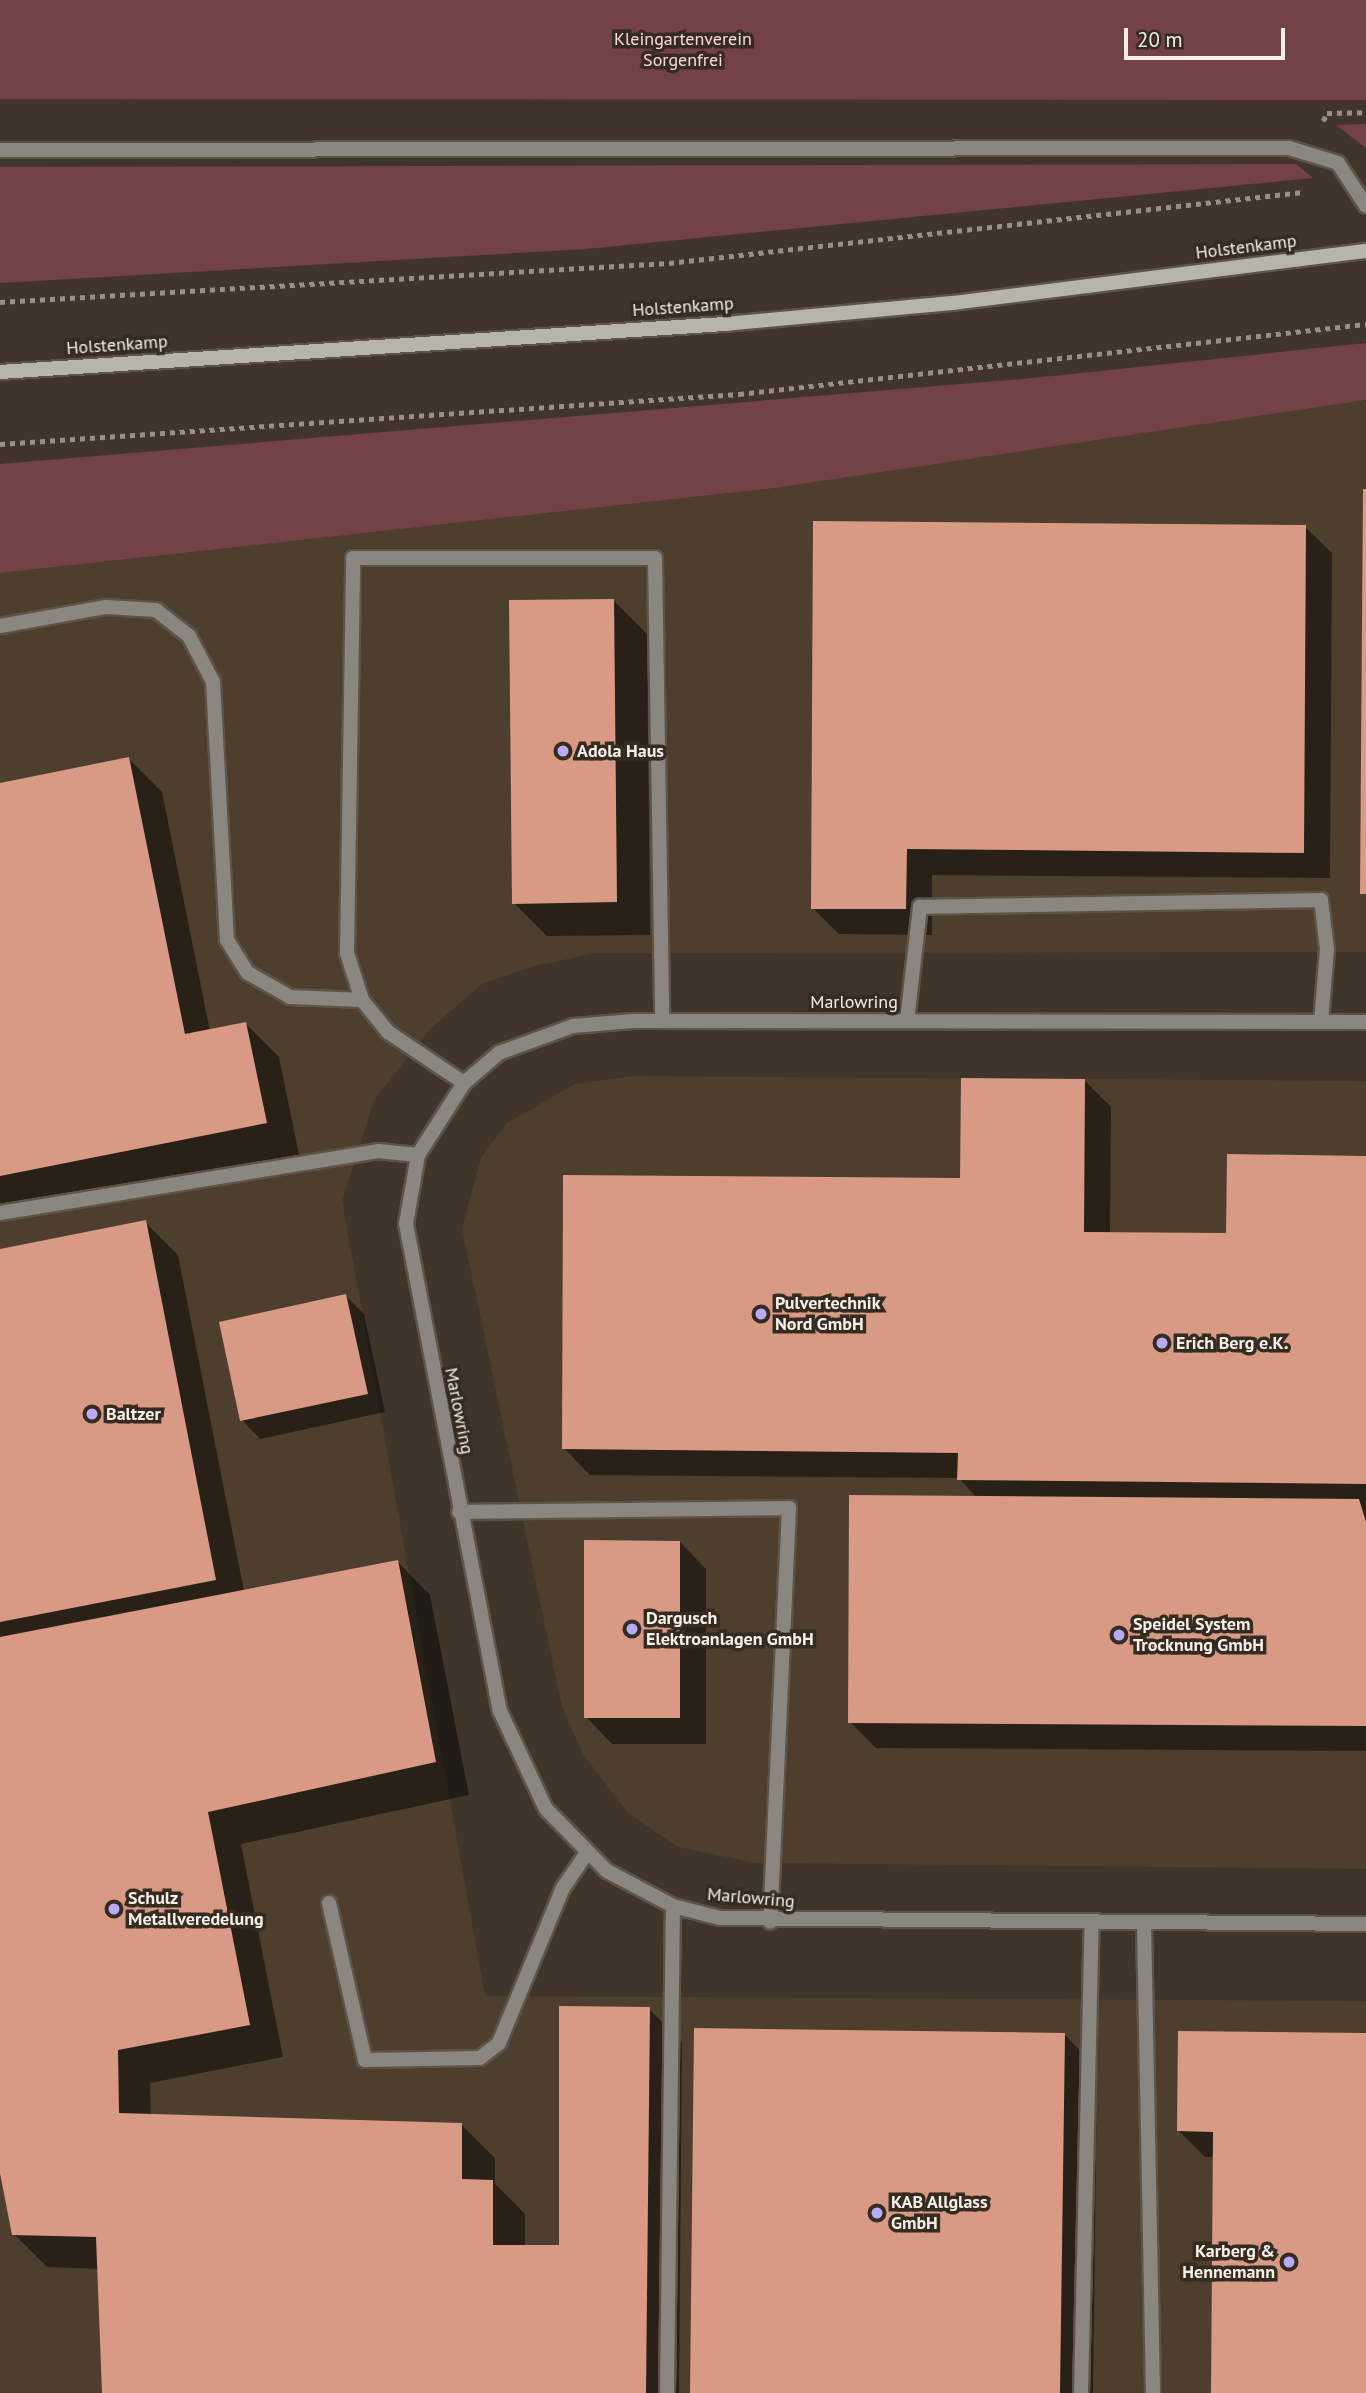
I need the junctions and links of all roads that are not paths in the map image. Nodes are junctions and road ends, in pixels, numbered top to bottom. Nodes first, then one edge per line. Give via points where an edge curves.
1 (0, 150) edge
2 (1366, 206) edge
3 (1366, 251) edge
4 (0, 372) edge
5 (0, 626) edge
6 (362, 1000) junction
7 (662, 1020) junction
8 (907, 1021) junction
9 (1321, 1022) junction
10 (1366, 1023) edge
11 (464, 1083) junction
12 (418, 1155) junction
13 (0, 1213) edge
14 (459, 1512) junction
15 (586, 1854) junction
16 (329, 1903) dead end
17 (673, 1906) junction
18 (770, 1922) junction
19 (1092, 1924) junction
20 (1144, 1924) junction
21 (1366, 1924) edge
22 (667, 2393) edge
23 (1080, 2393) edge
24 (1153, 2393) edge

1 - 2 street via 1289,148 1323,154 1355,186
3 - 4 main road, Holstenkamp via 953,303 725,324
5 - 6 street via 106,607 156,610 189,636 213,682 227,940 248,972 290,997
6 - 7 street via 347,953 353,558 655,558
6 - 11 street via 387,1032
7 - 8 street, Marlowring
7 - 11 street, Marlowring via 602,1021 549,1032 499,1053
8 - 9 street, Marlowring
8 - 9 street via 920,907 1321,900 1327,949
9 - 10 street, Marlowring
11 - 12 street, Marlowring
12 - 13 street via 378,1151
12 - 14 street, Marlowring via 407,1234
14 - 15 street, Marlowring via 500,1711 546,1809
14 - 18 street via 789,1508
15 - 16 street via 563,1888 499,2043 480,2058 365,2060
15 - 17 street, Marlowring via 634,1889
17 - 18 street, Marlowring
17 - 22 street
18 - 19 street, Marlowring
19 - 20 street, Marlowring
19 - 23 street
20 - 21 street, Marlowring
20 - 24 street

